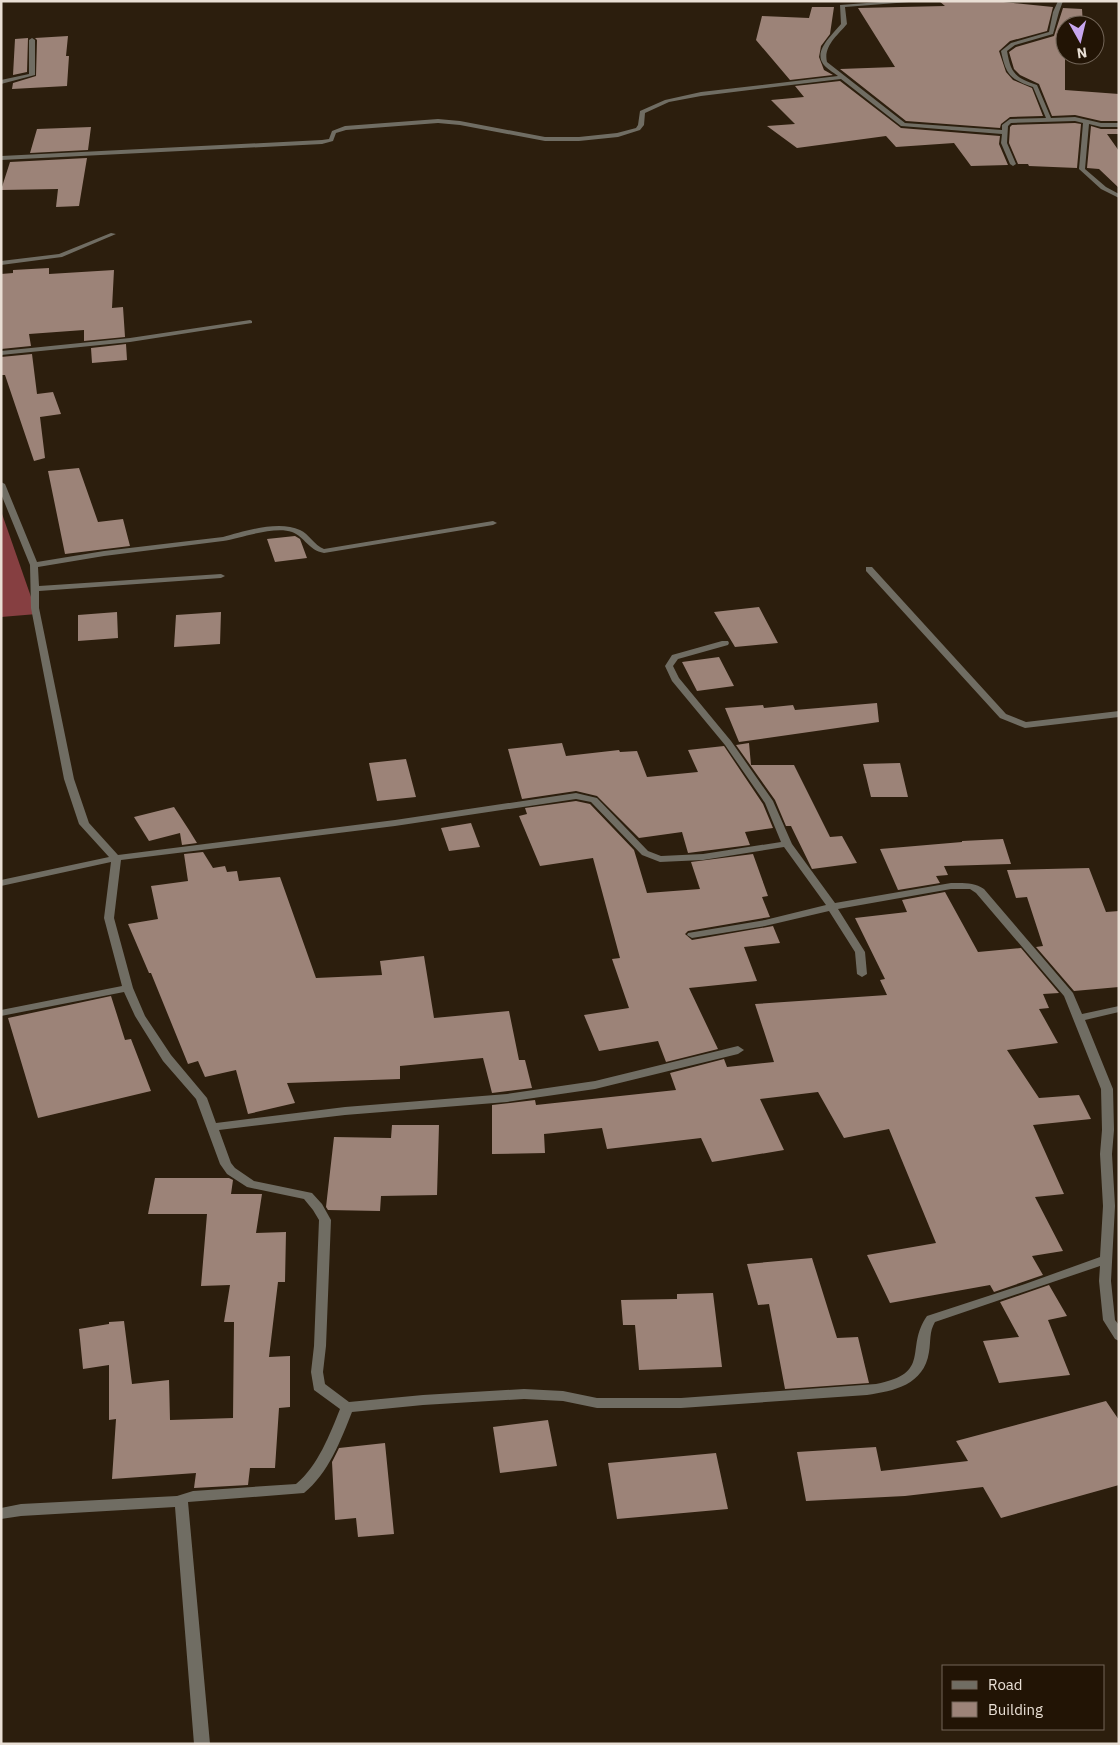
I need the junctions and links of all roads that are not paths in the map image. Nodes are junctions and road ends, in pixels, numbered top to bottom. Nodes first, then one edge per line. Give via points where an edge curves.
1 (920, 1) edge
2 (1061, 1) edge
3 (32, 40) dead end
4 (842, 77) junction
5 (1, 82) edge
6 (1049, 119) junction
7 (1086, 122) junction
8 (1119, 125) edge
9 (1004, 132) junction
10 (1, 158) edge
11 (1013, 164) dead end
12 (1119, 196) edge
13 (113, 234) dead end
14 (1, 263) edge
15 (250, 322) dead end
16 (1, 353) edge
17 (1, 484) edge
18 (493, 523) dead end
19 (34, 565) junction
20 (869, 569) dead end
21 (221, 576) dead end
22 (34, 590) junction
23 (725, 643) dead end
24 (1119, 714) edge
25 (786, 844) junction
26 (116, 858) junction
27 (1, 883) edge
28 (832, 907) junction
29 (692, 935) dead end
30 (862, 974) dead end
31 (128, 988) junction
32 (1119, 1009) edge
33 (1, 1013) edge
34 (1079, 1018) junction
35 (738, 1050) dead end
36 (212, 1127) junction
37 (1107, 1259) junction
38 (1119, 1336) edge
39 (347, 1407) junction
40 (181, 1501) junction
41 (1, 1514) edge
42 (202, 1744) edge

1 - 4 street via 842,6 844,24 822,57
2 - 6 street via 1051,33 1013,44 1004,51 1010,74 1035,86
3 - 5 street via 32,75
4 - 9 street via 903,125
4 - 10 street via 667,101 642,112 638,129 607,137 545,139 450,122 424,122 345,128 334,132 332,140 322,142
6 - 7 street
6 - 9 street via 1010,121 1004,125
7 - 8 street
7 - 12 street via 1082,169 1110,193
9 - 11 street via 1004,143
13 - 14 street via 60,256
15 - 16 street via 130,340
17 - 19 street
18 - 19 street via 324,551 318,550 297,530 254,531 226,538
19 - 22 street
20 - 24 street via 1003,716 1025,725
21 - 22 street
22 - 26 street via 69,779 84,824
23 - 25 street via 675,658 669,666 770,803
25 - 26 street via 702,857 660,859 645,853 594,800 576,796 395,823
25 - 28 street
26 - 27 street
26 - 31 street via 109,918
28 - 29 street via 765,923
28 - 30 street via 860,952
28 - 34 street via 951,886 976,887 1070,995
31 - 33 street
31 - 36 street via 140,1016 167,1058 200,1098
32 - 34 street
34 - 37 street via 1107,1089
35 - 36 street via 595,1085 506,1098 345,1111
36 - 39 street via 218,1148 231,1171 251,1184 308,1196 325,1220 316,1372 319,1386
37 - 38 street via 1105,1281 1110,1320
37 - 39 street via 931,1319 922,1329 922,1356 912,1376 897,1385 866,1390 681,1402 597,1403 563,1396 524,1394
39 - 40 street via 339,1429 305,1486 292,1490 187,1496
40 - 41 street via 21,1510
40 - 42 street

